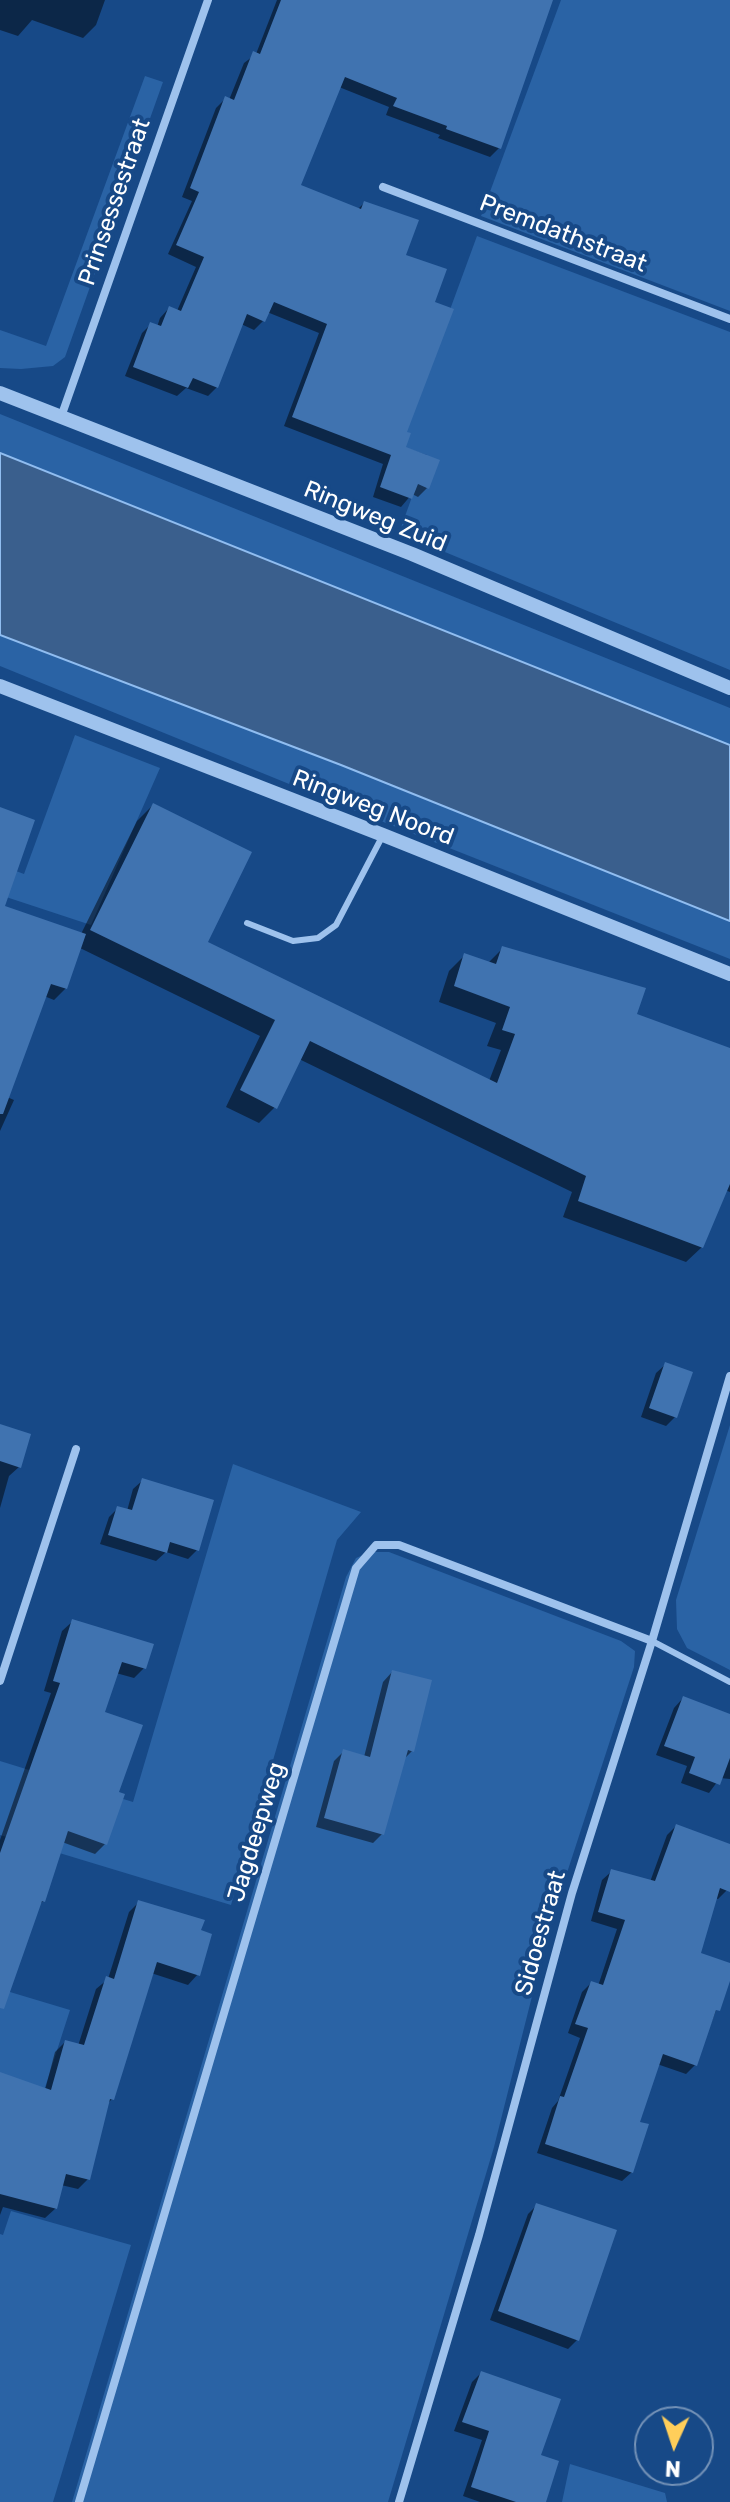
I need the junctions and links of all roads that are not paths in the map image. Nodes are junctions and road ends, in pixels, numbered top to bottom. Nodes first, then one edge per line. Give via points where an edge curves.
1 (208, 0) edge
2 (383, 187) dead end
3 (730, 319) edge
4 (0, 393) edge
5 (61, 417) junction
6 (0, 686) edge
7 (730, 688) edge
8 (383, 835) junction
9 (247, 923) dead end
10 (730, 974) edge
11 (730, 1376) edge
12 (76, 1449) dead end
13 (652, 1641) junction
14 (0, 1681) edge
15 (730, 1682) edge
16 (79, 2502) edge
17 (399, 2502) edge

1 - 5 street, Prinsessestraat
2 - 3 street, Premdathstraat
4 - 5 street, Ringweg Zuid
5 - 7 street, Ringweg Zuid via 412,554
6 - 8 street, Ringweg Noord
8 - 9 lane via 336,925 318,938 293,941
8 - 10 street, Ringweg Noord
11 - 13 street, Sidoestraat
12 - 14 street
13 - 15 lane, Jagdeepweg
13 - 16 street, Jagdeepweg via 399,1545 376,1545 356,1568
13 - 17 street, Sidoestraat via 572,1893

